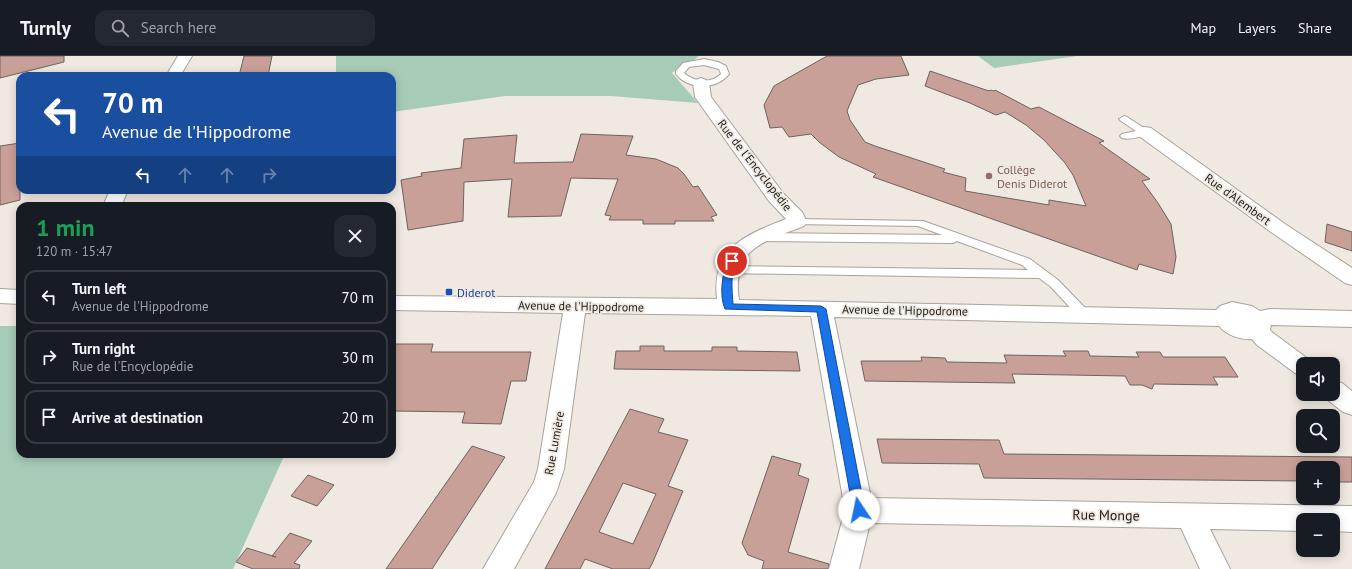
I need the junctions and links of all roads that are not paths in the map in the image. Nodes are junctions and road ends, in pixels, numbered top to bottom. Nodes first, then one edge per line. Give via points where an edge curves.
1 (185, 56) edge
2 (175, 72) edge
3 (701, 83) dead end
4 (1124, 119) dead end
5 (1145, 132) junction
6 (1125, 136) dead end
7 (797, 222) junction
8 (762, 237) junction
9 (964, 239) junction
10 (728, 270) junction
11 (1043, 274) junction
12 (1352, 278) edge
13 (0, 296) edge
14 (16, 297) edge
15 (396, 303) edge
16 (574, 305) junction
17 (729, 307) junction
18 (821, 309) junction
19 (1084, 314) junction
20 (1352, 319) edge
21 (1256, 325) junction
22 (1296, 363) edge
23 (1340, 396) edge
24 (1352, 405) edge
25 (859, 510) junction
26 (1190, 517) junction
27 (1352, 519) edge
28 (498, 569) edge
29 (844, 569) edge
30 (1215, 569) edge

1 - 2 street
3 - 7 street, Rue de l'Encyclopédie via 703,97 776,197 795,216
4 - 5 lane, Rue d'Alembert
5 - 6 lane
5 - 12 street, Rue d'Alembert
7 - 8 street, Rue de l'Encyclopédie
7 - 9 lane via 919,223
8 - 9 lane
8 - 10 street, Rue de l'Encyclopédie via 736,252
9 - 11 lane via 1026,262
10 - 11 lane
10 - 17 street, Rue de l'Encyclopédie
11 - 19 lane
13 - 14 street
15 - 16 street, Avenue de l'Hippodrome
16 - 17 street, Avenue de l'Hippodrome
16 - 28 street, Rue Lumière via 551,469 546,484
17 - 18 street, Avenue de l'Hippodrome
18 - 19 street, Avenue de l'Hippodrome
18 - 25 street
19 - 21 street, Avenue de l'Hippodrome via 1225,318 1239,329 1252,332
20 - 21 street via 1270,317
21 - 22 street via 1265,339
23 - 24 street
25 - 26 street, Rue Monge
25 - 29 street
26 - 27 street, Rue Monge
26 - 30 street

